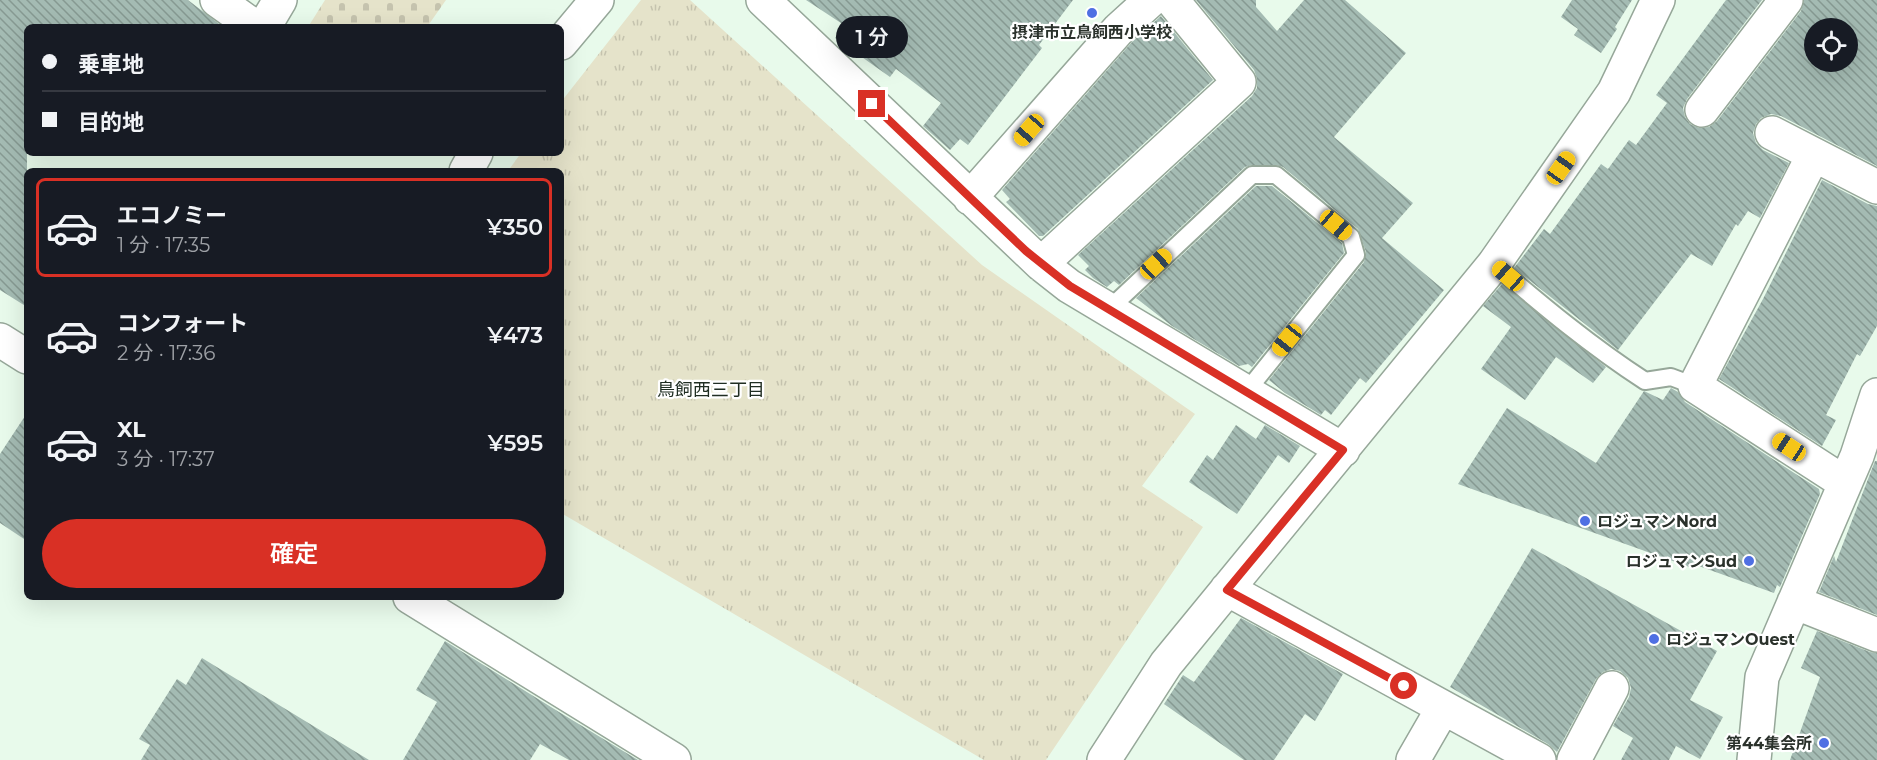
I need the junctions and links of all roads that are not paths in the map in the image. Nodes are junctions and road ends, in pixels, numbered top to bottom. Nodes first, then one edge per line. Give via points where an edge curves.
1 (217, 0) edge
2 (280, 0) edge
3 (597, 0) edge
4 (763, 0) edge
5 (1150, 0) edge
6 (1172, 0) edge
7 (1658, 0) edge
8 (1786, 0) edge
9 (251, 24) edge
10 (266, 24) edge
11 (564, 39) edge
12 (1702, 110) dead end
13 (1772, 134) dead end
14 (1813, 156) junction
15 (1877, 187) edge
16 (970, 198) junction
17 (1041, 264) junction
18 (1494, 264) junction
19 (1108, 309) junction
20 (0, 340) edge
21 (24, 355) edge
22 (1695, 386) junction
23 (1246, 392) junction
24 (1877, 395) edge
25 (1343, 450) junction
26 (1860, 468) edge
27 (1227, 590) junction
28 (415, 600) edge
29 (1794, 602) junction
30 (1877, 635) edge
31 (1612, 688) dead end
32 (1443, 708) junction
33 (674, 760) edge
34 (1104, 760) edge
35 (1413, 760) edge
36 (1539, 760) edge
37 (1574, 760) edge
38 (1755, 760) edge

1 - 9 street
2 - 10 street
3 - 11 street
4 - 16 street
5 - 16 street via 1119,28
6 - 17 street via 1239,82
7 - 18 street via 1614,92
8 - 12 street
13 - 14 street
14 - 15 street
14 - 22 street
16 - 17 street
17 - 19 street
18 - 22 lane via 1549,312 1645,381 1671,377
18 - 25 street
19 - 23 street
19 - 23 lane via 1252,174 1276,175 1351,237 1356,255
20 - 21 street
22 - 26 street
23 - 25 street
24 - 26 street
25 - 27 street
26 - 29 street
27 - 32 street
27 - 34 street via 1166,664
28 - 33 street
29 - 30 street
29 - 38 street via 1762,677
31 - 37 street
32 - 35 street
32 - 36 street

